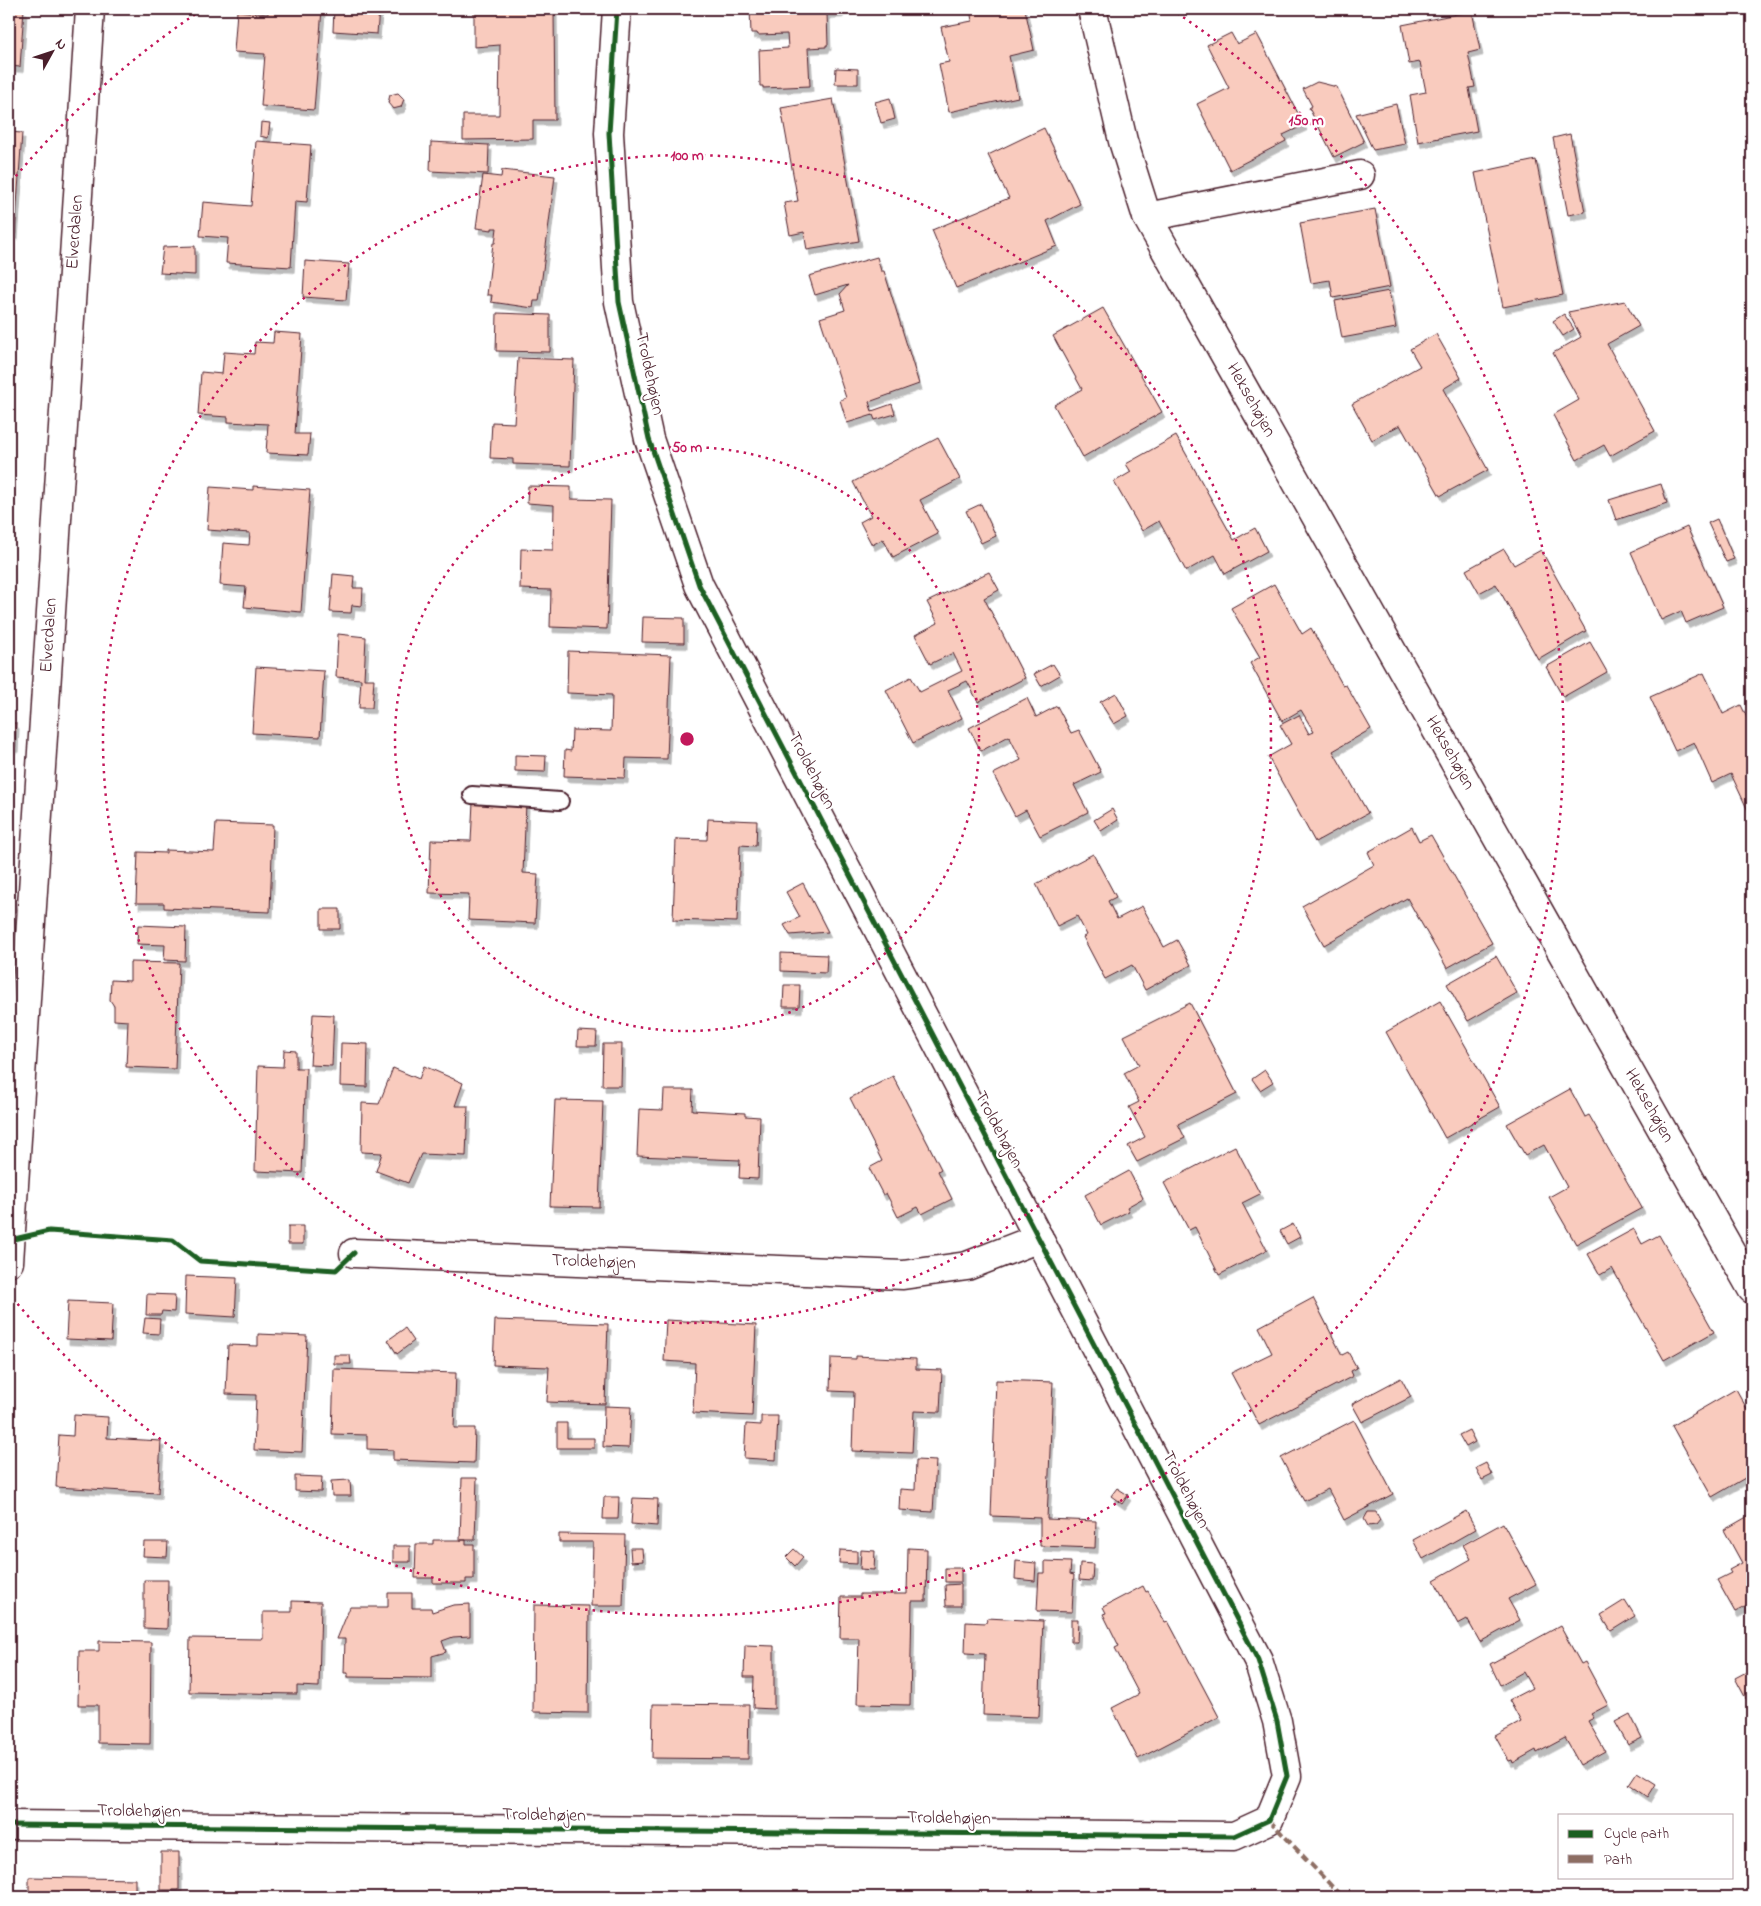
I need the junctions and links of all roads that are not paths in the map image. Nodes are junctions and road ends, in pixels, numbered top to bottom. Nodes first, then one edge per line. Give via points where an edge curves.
1 (90, 9) edge
2 (618, 9) edge
3 (1092, 9) edge
4 (1360, 175) dead end
5 (1147, 217) junction
6 (472, 795) dead end
7 (560, 801) dead end
8 (1039, 1238) junction
9 (9, 1247) edge
10 (354, 1252) dead end
11 (1752, 1289) edge
12 (9, 1824) edge

1 - 9 street, Elverdalen
2 - 8 street, Troldehøjen via 609,133 619,302 649,439 699,585
3 - 5 street, Heksehøjen via 1123,141
4 - 5 street
5 - 11 street, Heksehøjen
6 - 7 lane
8 - 10 street, Troldehøjen via 967,1266 903,1274
8 - 12 street, Troldehøjen via 1258,1660 1277,1721 1287,1776 1269,1820 1234,1836

